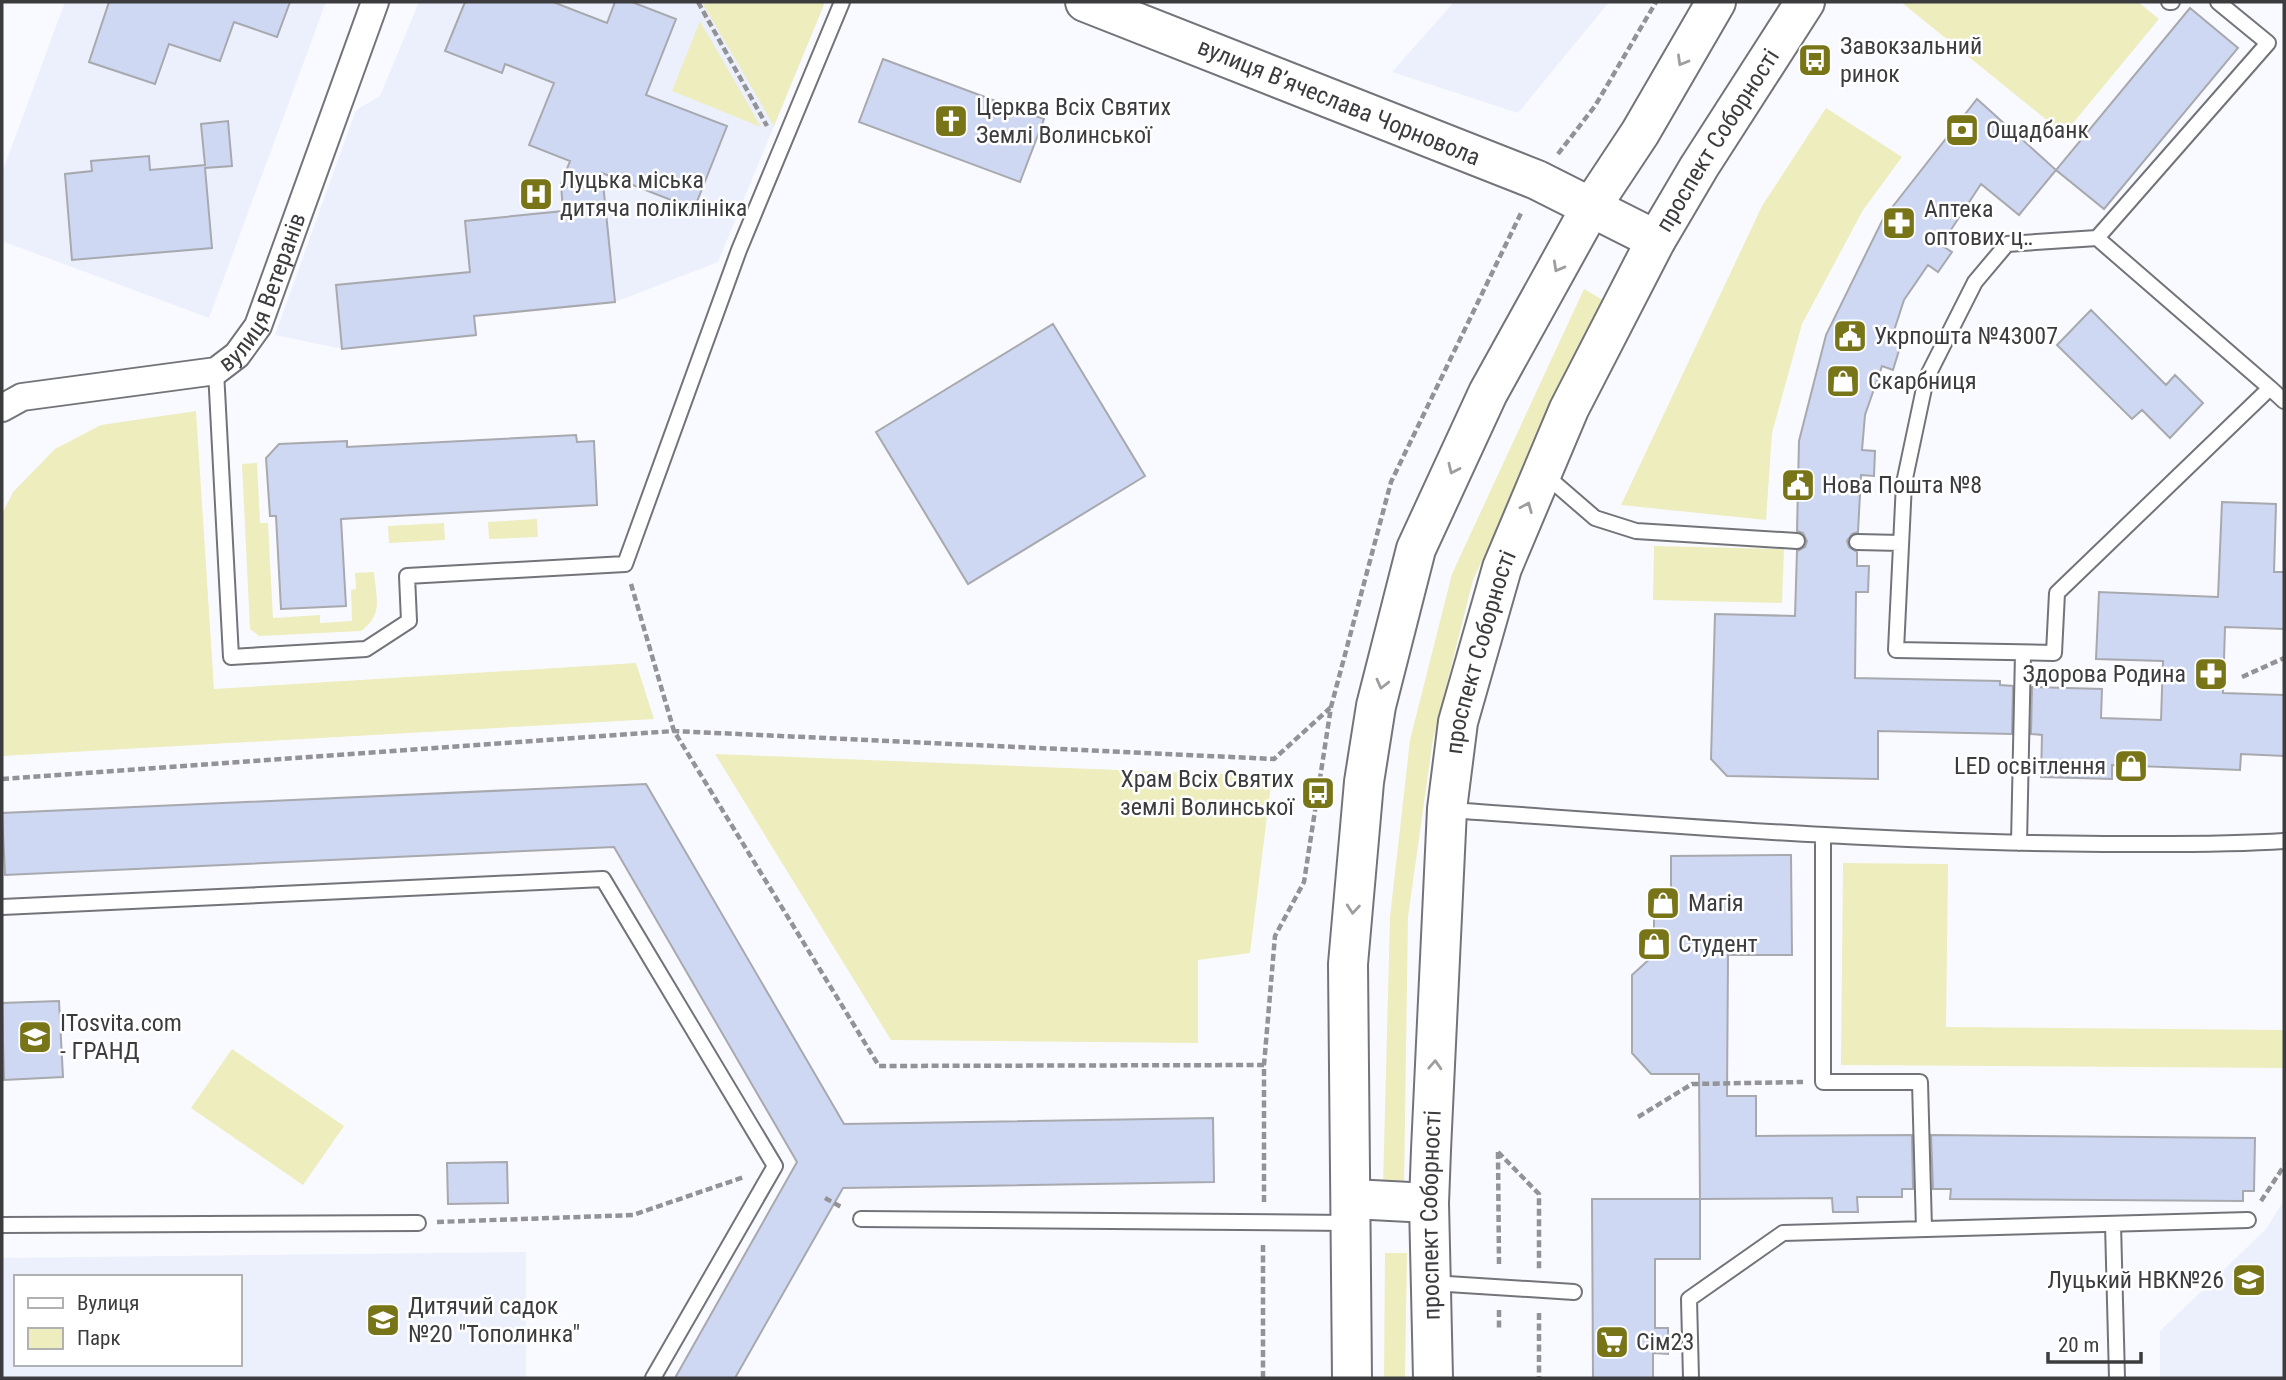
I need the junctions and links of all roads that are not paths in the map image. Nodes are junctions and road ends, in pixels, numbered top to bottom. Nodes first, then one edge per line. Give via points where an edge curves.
1 (375, 2) edge
2 (842, 2) edge
3 (1085, 2) edge
4 (1716, 2) edge
5 (1805, 2) edge
6 (2218, 2) edge
7 (1591, 207) junction
8 (2097, 238) junction
9 (1656, 240) junction
10 (216, 371) junction
11 (2270, 388) junction
12 (2284, 401) edge
13 (2, 408) edge
14 (1542, 472) junction
15 (1797, 541) dead end
16 (1857, 542) dead end
17 (1901, 543) junction
18 (2023, 653) junction
19 (1447, 810) junction
20 (1823, 835) junction
21 (2284, 841) edge
22 (2019, 844) junction
23 (2, 907) edge
24 (1429, 1203) junction
25 (1352, 1211) junction
26 (862, 1219) dead end
27 (2248, 1220) road end
28 (418, 1223) road end
29 (2113, 1224) junction
30 (2, 1225) edge
31 (1924, 1229) junction
32 (1431, 1283) junction
33 (1574, 1292) dead end
34 (653, 1378) edge
35 (1352, 1378) edge
36 (1433, 1378) edge
37 (1691, 1378) edge
38 (2117, 1378) edge

1 - 10 street, вулиця Ветеранів via 258,326 237,355
2 - 10 lane via 704,344 625,564 407,576 409,621 366,649 231,657
3 - 7 main road, вулиця Вʼячеслава Чорновола via 1537,180
4 -> 7 main road via 1640,134
5 - 9 main road, проспект Соборності
6 - 8 lane via 2267,43
7 - 9 main road, вулиця Вʼячеслава Чорновола
7 -> 25 main road via 1488,393 1416,549 1376,706 1364,782 1348,964
8 - 11 lane
8 - 17 lane via 2007,244 1975,282 1926,379 1904,483
9 - 14 main road, проспект Соборності via 1569,409
10 - 13 street, вулиця Ветеранів via 22,397
11 - 12 lane
11 - 18 lane via 2057,593 2054,653
14 - 15 lane via 1595,518 1636,531
19 -> 14 main road, проспект Соборності via 1458,722 1502,568
16 - 17 lane
17 - 18 lane via 1896,650
18 - 22 lane
19 - 20 lane
24 -> 19 main road, проспект Соборності
20 - 22 lane
20 - 31 lane via 1823,1082 1920,1082
21 - 22 lane
23 - 34 lane via 603,879 775,1167
24 - 25 main road
24 - 32 main road, проспект Соборності
25 - 26 lane
25 - 35 main road
27 - 29 lane
28 - 30 lane
29 - 31 lane
29 - 38 lane
31 - 37 lane via 1783,1233 1689,1299
32 - 33 lane
32 - 36 main road, проспект Соборності

